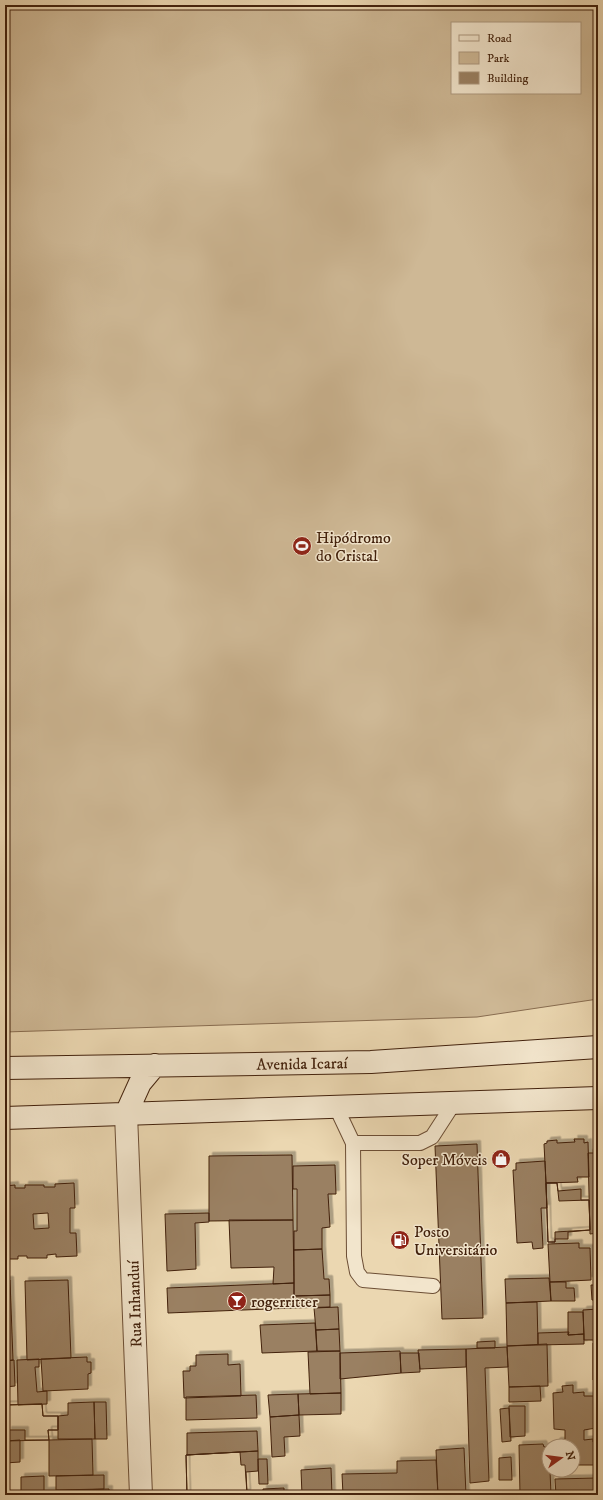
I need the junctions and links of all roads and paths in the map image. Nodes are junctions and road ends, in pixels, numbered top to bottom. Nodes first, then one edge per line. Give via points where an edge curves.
1 (598, 1047) edge
2 (155, 1065) junction
3 (5, 1068) edge
4 (598, 1098) edge
5 (454, 1103) junction
6 (336, 1107) junction
7 (126, 1114) junction
8 (5, 1118) edge
9 (353, 1143) junction
10 (433, 1286) dead end
11 (141, 1495) edge

1 - 2 main road, Avenida Icaraí via 371,1062
2 - 3 main road, Avenida Icaraí
2 - 7 main road via 140,1083
4 - 5 main road
5 - 6 main road
5 - 9 lane via 432,1136 420,1143
6 - 7 main road
6 - 9 lane
7 - 8 main road
7 - 11 main road, Rua Inhanduí
9 - 10 lane via 354,1256 357,1272 363,1280

